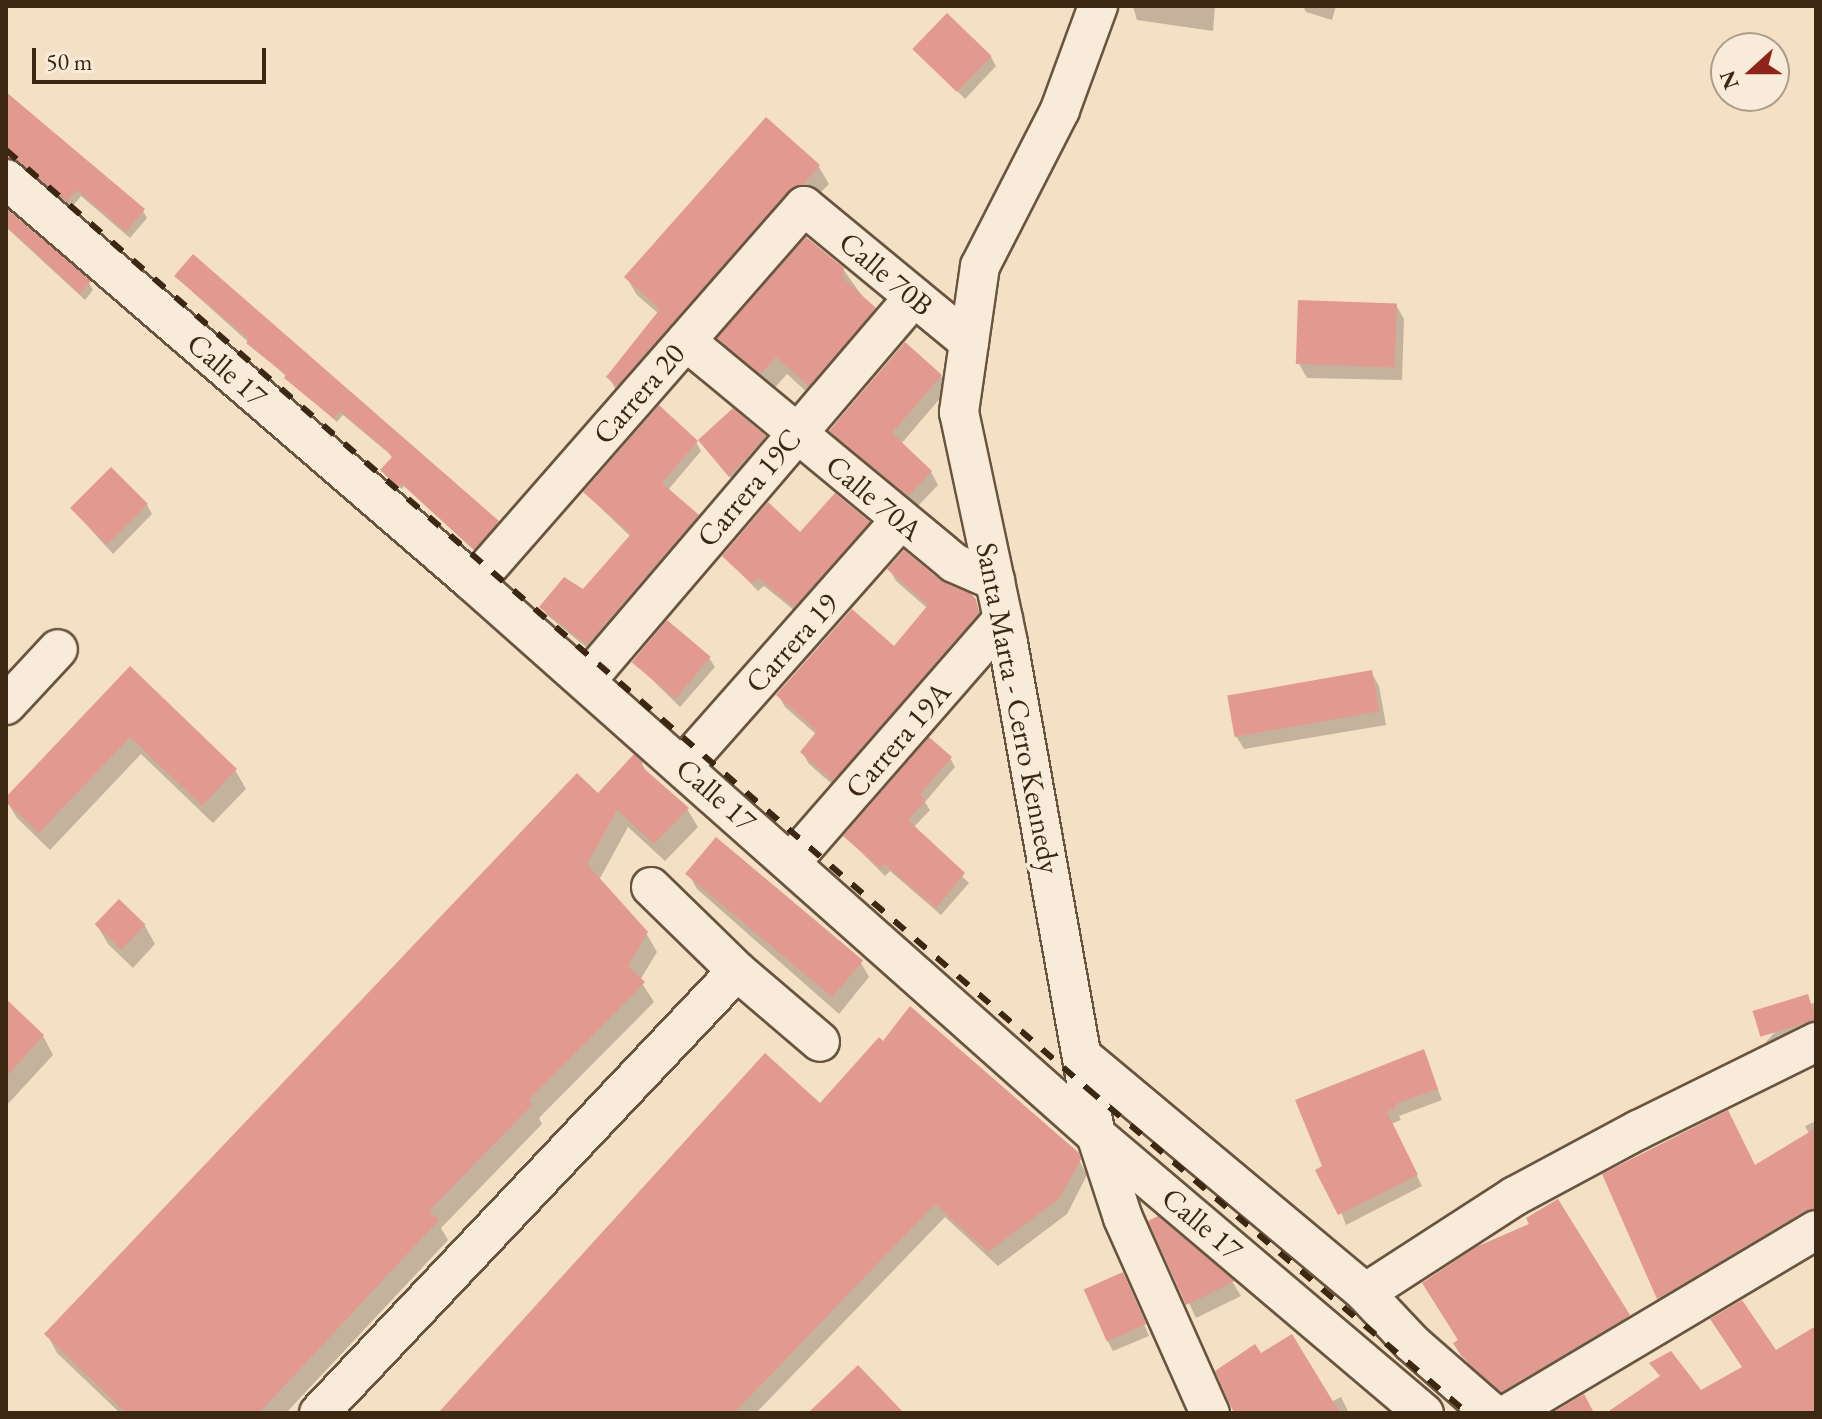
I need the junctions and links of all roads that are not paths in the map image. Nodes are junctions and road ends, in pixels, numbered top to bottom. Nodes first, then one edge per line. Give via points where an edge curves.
1 (1098, 6) edge
2 (6, 179) edge
3 (804, 206) joint
4 (914, 297) junction
5 (686, 341) junction
6 (969, 342) junction
7 (795, 432) junction
8 (900, 521) junction
9 (995, 581) junction
10 (474, 583) junction
11 (1003, 619) junction
12 (58, 649) dead end
13 (586, 681) junction
14 (6, 705) edge
15 (683, 766) junction
16 (792, 861) junction
17 (651, 887) dead end
18 (737, 971) junction
19 (820, 1042) dead end
20 (1816, 1042) edge
21 (1082, 1056) junction
22 (1096, 1135) junction
23 (1816, 1230) edge
24 (1365, 1293) junction
25 (319, 1413) edge
26 (1210, 1413) edge
27 (1424, 1413) edge
28 (1492, 1413) edge
29 (1509, 1413) edge

1 - 6 street, Santa Marta - Cerro Kennedy via 1060,110 980,266
2 - 10 street, Calle 17
3 - 4 street, Calle 70B
3 - 5 street, Carrera 20
4 - 6 street, Calle 70B
4 - 7 street, Carrera 19C
5 - 7 street, Calle 70A
5 - 10 street, Carrera 20
6 - 9 street, Santa Marta - Cerro Kennedy via 959,412
7 - 8 street, Calle 70A
7 - 13 street, Carrera 19C
8 - 9 street, Calle 70A via 954,563
8 - 15 street, Carrera 19
9 - 11 street, Santa Marta - Cerro Kennedy
10 - 13 street, Calle 17
11 - 16 street, Carrera 19A
11 - 21 street, Santa Marta - Cerro Kennedy
12 - 14 street
13 - 15 street, Calle 17
15 - 16 street, Calle 17
16 - 22 street, Calle 17
17 - 18 street
18 - 19 street
18 - 25 street
20 - 24 street via 1515,1196
21 - 22 street, Santa Marta - Cerro Kennedy
21 - 24 street
22 - 26 street, Santa Marta - Cerro Kennedy via 1123,1218
22 - 27 street, Calle 17
23 - 29 street
24 - 28 street via 1412,1343

